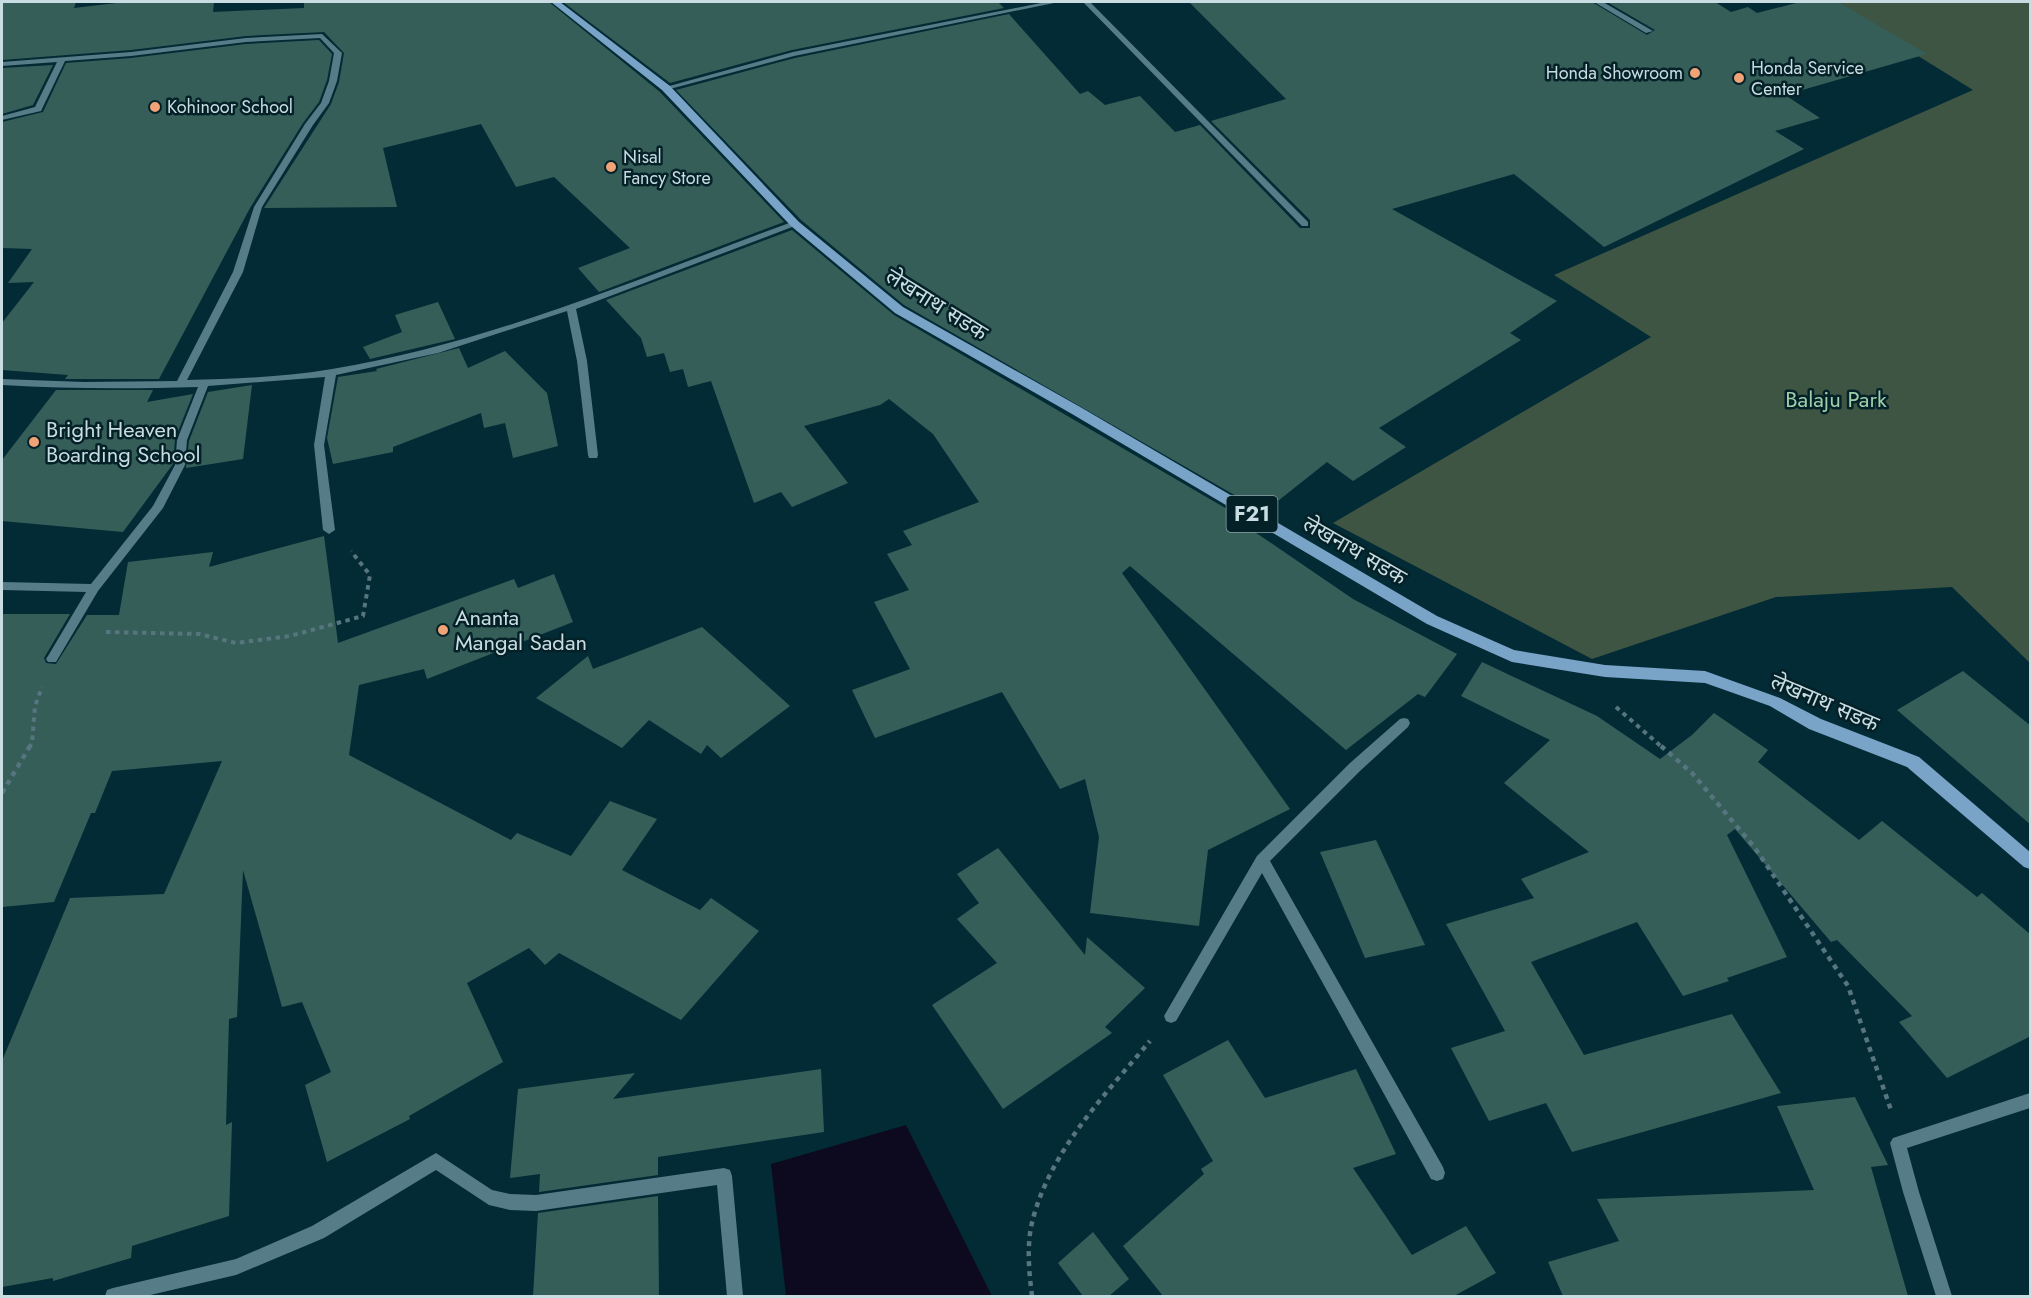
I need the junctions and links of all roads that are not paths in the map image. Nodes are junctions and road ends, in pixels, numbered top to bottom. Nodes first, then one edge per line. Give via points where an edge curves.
1 (555, 2) edge
2 (1056, 2) edge
3 (1086, 2) edge
4 (1598, 2) edge
5 (1649, 31) dead end
6 (62, 58) junction
7 (2, 64) edge
8 (666, 88) junction
9 (2, 118) edge
10 (795, 224) junction
11 (1305, 224) dead end
12 (571, 307) junction
13 (331, 373) junction
14 (2, 382) edge
15 (205, 382) junction
16 (180, 384) junction
17 (593, 455) dead end
18 (329, 530) road end
19 (2, 586) edge
20 (94, 588) junction
21 (52, 659) road end
22 (1404, 723) dead end
23 (1262, 860) junction
24 (2031, 862) edge
25 (1171, 1016) road end
26 (2031, 1101) edge
27 (1437, 1173) dead end
28 (113, 1296) edge
29 (735, 1296) edge
30 (1944, 1296) edge

1 - 8 main road, लेखनाथ सडक / F21
2 - 8 street via 793,54
3 - 11 street
4 - 5 street
6 - 7 street
6 - 9 street via 38,109
6 - 16 street via 322,36 338,53 325,103 258,207 238,272
8 - 10 main road, लेखनाथ सडक / F21
10 - 12 street
10 - 24 main road, लेखनाथ सडक / F21 via 899,310 1432,620 1512,656 1605,671 1705,677 1775,702 1815,724 1913,762
12 - 13 street via 434,351
12 - 17 street
13 - 15 street
13 - 18 street via 319,445
14 - 16 street
15 - 16 street
15 - 20 street via 182,440 180,465 157,508
19 - 20 street
20 - 21 street
22 - 23 street
23 - 25 street
23 - 27 street
26 - 30 street via 1898,1143
28 - 29 street via 236,1267 318,1232 436,1161 489,1197 510,1202 536,1203 724,1176

